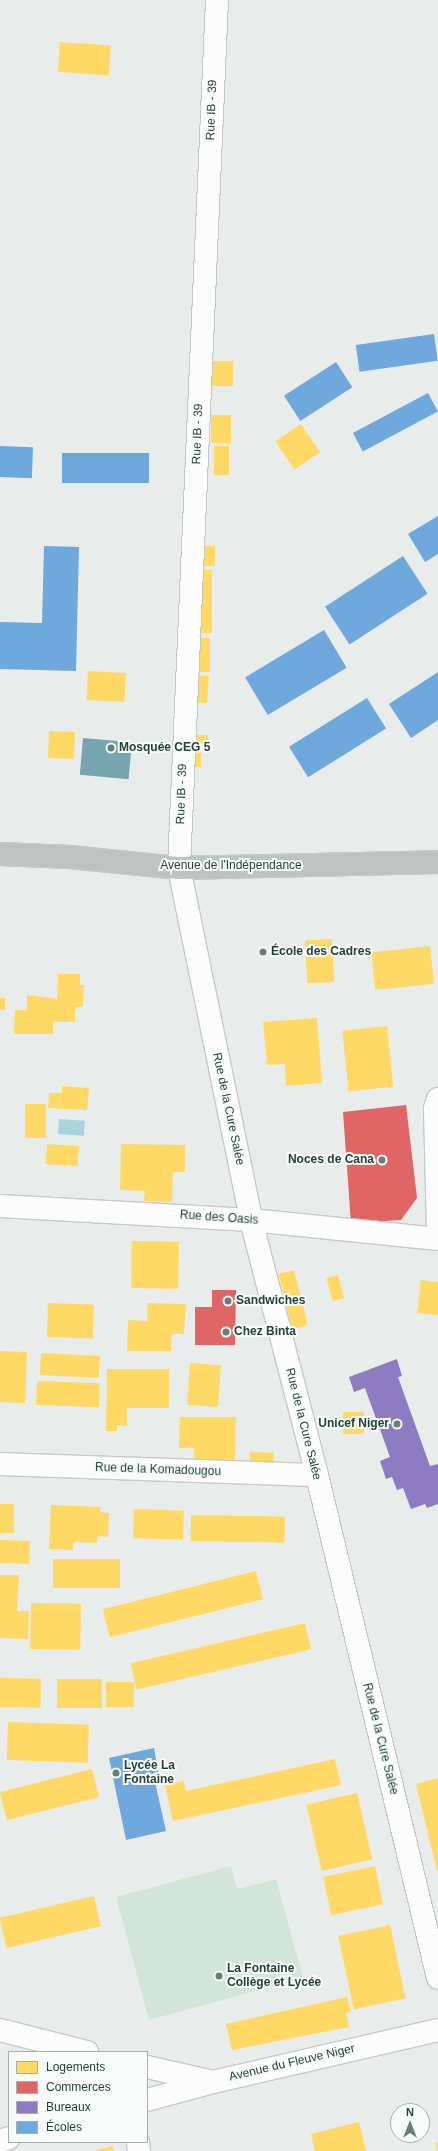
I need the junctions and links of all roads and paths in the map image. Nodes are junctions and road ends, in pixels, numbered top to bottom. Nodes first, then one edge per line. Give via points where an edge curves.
1 (217, 0) edge
2 (0, 854) edge
3 (438, 862) edge
4 (179, 868) junction
5 (438, 1099) edge
6 (0, 1206) edge
7 (251, 1220) junction
8 (438, 1232) edge
9 (438, 1239) edge
10 (0, 1464) edge
11 (317, 1475) junction
12 (438, 1978) edge
13 (0, 2030) edge
14 (438, 2030) edge
15 (83, 2051) edge
16 (148, 2066) edge
17 (213, 2082) junction
18 (148, 2100) edge

1 - 4 street, Rue IB - 39
2 - 4 highway, Avenue de l'Indépendance via 70,857
3 - 4 highway, Avenue de l'Indépendance
4 - 7 street, Rue de la Cure Salée
5 - 8 street via 434,1109
6 - 7 street, Rue des Oasis
7 - 9 street, Rue des Oasis
7 - 11 street, Rue de la Cure Salée
10 - 11 street, Rue de la Komadougou
11 - 12 street, Rue de la Cure Salée
13 - 15 street
14 - 17 street, Avenue du Fleuve Niger
16 - 17 street, Avenue du Fleuve Niger
17 - 18 street

